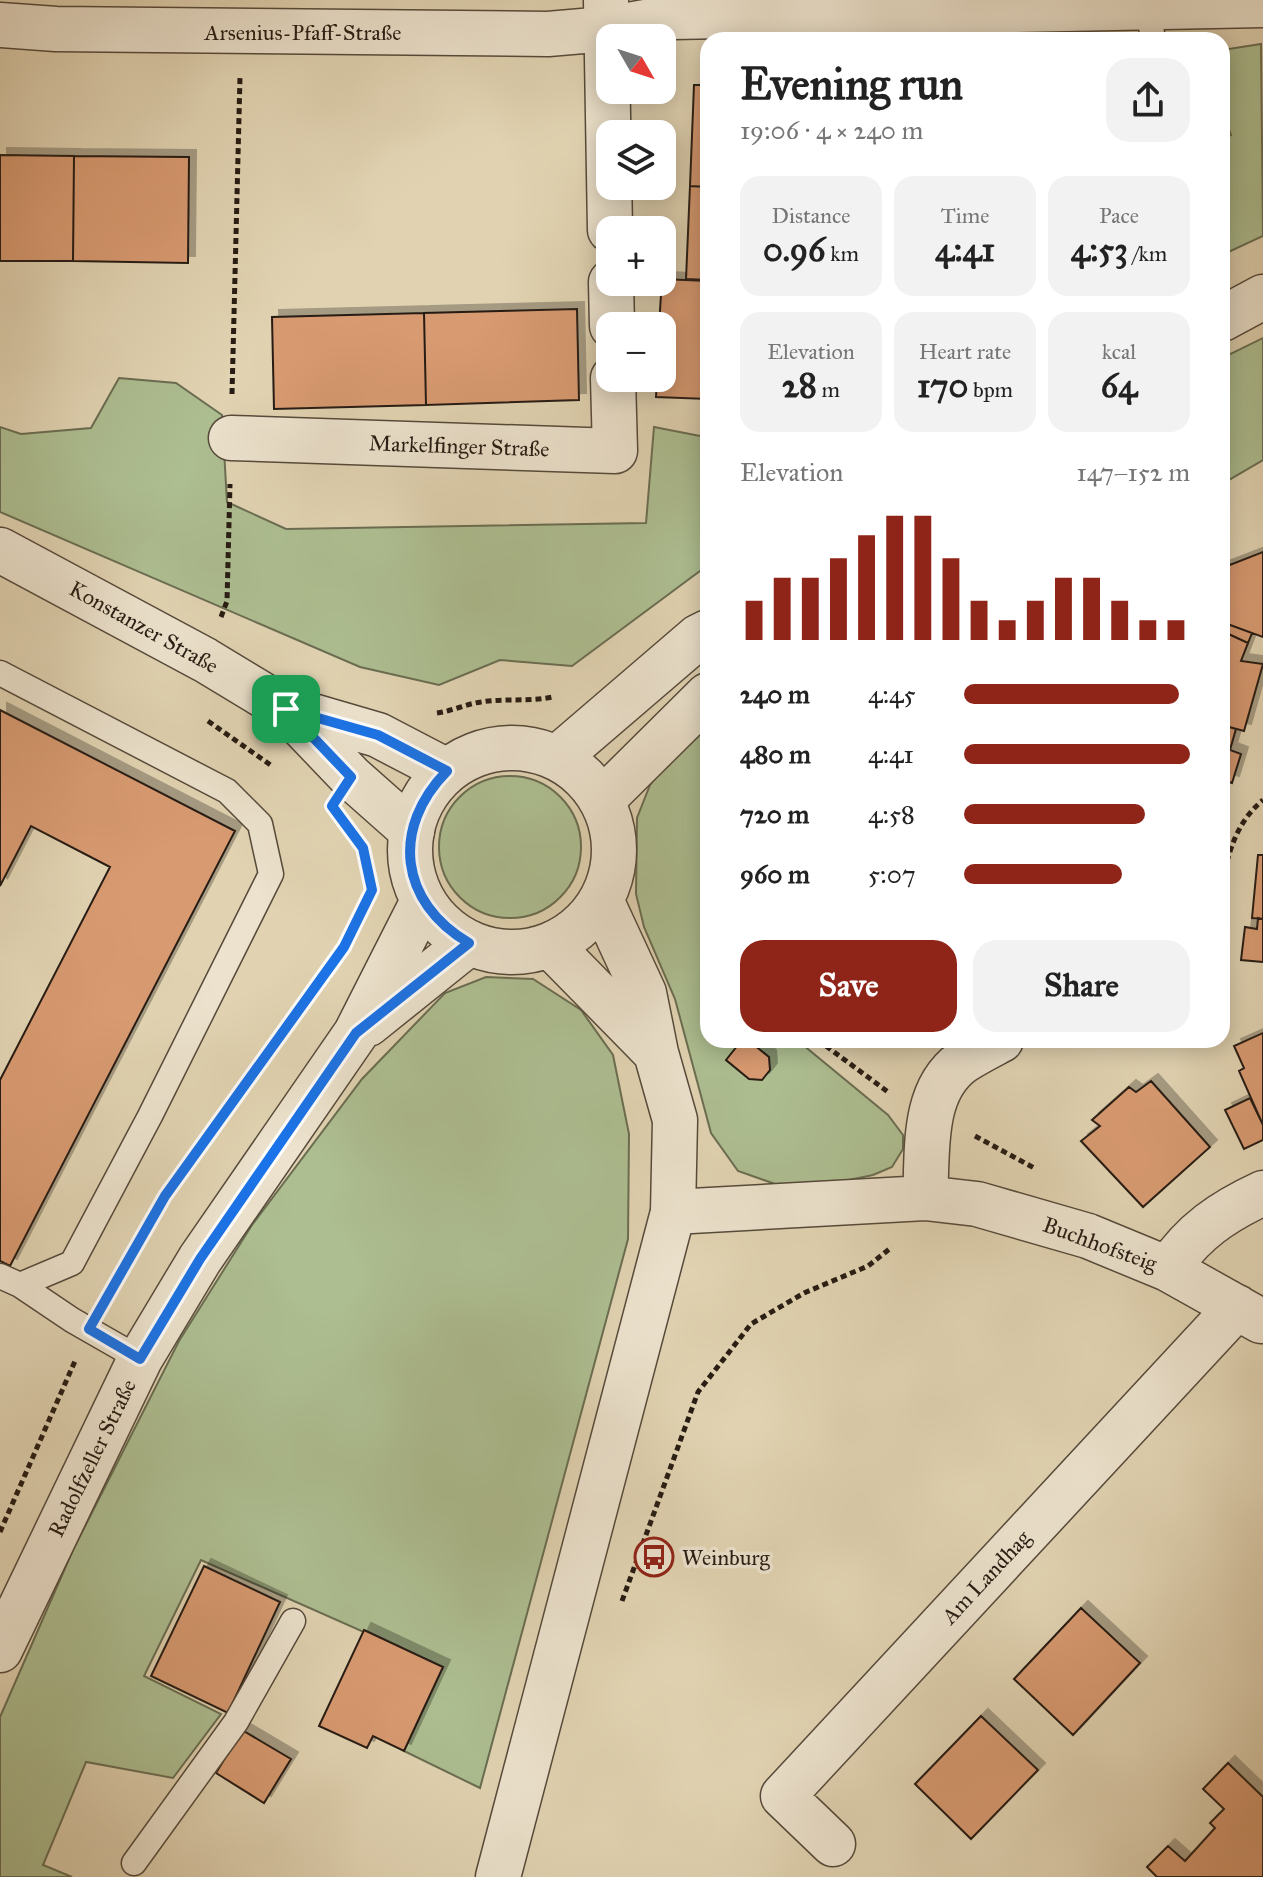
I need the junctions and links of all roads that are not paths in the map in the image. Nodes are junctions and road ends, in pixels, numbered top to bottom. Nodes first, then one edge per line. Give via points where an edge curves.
1 (1263, 5) edge
2 (606, 14) edge
3 (1151, 24) edge
4 (0, 25) edge
5 (925, 26) edge
6 (610, 216) edge
7 (1263, 297) edge
8 (1230, 315) edge
9 (613, 392) edge
10 (231, 438) road end
11 (0, 550) edge
12 (700, 636) edge
13 (0, 673) edge
14 (700, 703) edge
15 (286, 709) junction
16 (557, 758) junction
17 (447, 771) junction
18 (602, 800) junction
19 (412, 831) junction
20 (601, 900) junction
21 (423, 901) junction
22 (469, 943) junction
23 (550, 945) junction
24 (356, 1033) junction
25 (987, 1048) edge
26 (656, 1053) junction
27 (1263, 1193) edge
28 (917, 1198) junction
29 (673, 1212) junction
30 (1168, 1269) junction
31 (10, 1281) edge
32 (1250, 1315) edge
33 (140, 1359) junction
34 (293, 1621) dead end
35 (0, 1650) edge
36 (833, 1844) dead end
37 (134, 1863) dead end
38 (498, 1877) edge

1 - 3 street, Arsenius-Pfaff-Straße
2 - 4 street, Arsenius-Pfaff-Straße via 548,34
2 - 5 street, Arsenius-Pfaff-Straße
2 - 6 street
3 - 5 street, Arsenius-Pfaff-Straße
7 - 8 street
9 - 10 street, Markelfinger Straße via 615,451
11 - 15 street, Konstanzer Straße
12 - 16 street
13 - 31 lane via 227,791 260,824 271,874 72,1263
14 - 18 street
15 - 17 street, Konstanzer Straße via 378,735
15 - 19 street, Konstanzer Straße
16 - 17 street via 529,749 500,748
16 - 18 street via 583,775
17 - 19 street via 418,808
18 - 20 street via 615,851
19 - 21 street via 413,878
20 - 23 street via 579,927
20 - 26 street via 644,993
21 - 22 street via 451,932
21 - 24 street
22 - 23 street via 523,952
22 - 24 street
23 - 26 street
24 - 33 street, Radolfzeller Straße via 200,1259
25 - 28 street via 960,1064 944,1082 930,1113
26 - 29 street via 675,1120
27 - 30 street via 1196,1233
28 - 29 street, Buchhofsteig
28 - 30 street, Buchhofsteig via 977,1204 1088,1236
29 - 38 street
30 - 32 street, Buchhofsteig
31 - 33 lane
32 - 36 street, Am Landhag via 783,1796
33 - 35 street, Radolfzeller Straße
34 - 37 lane via 236,1722

